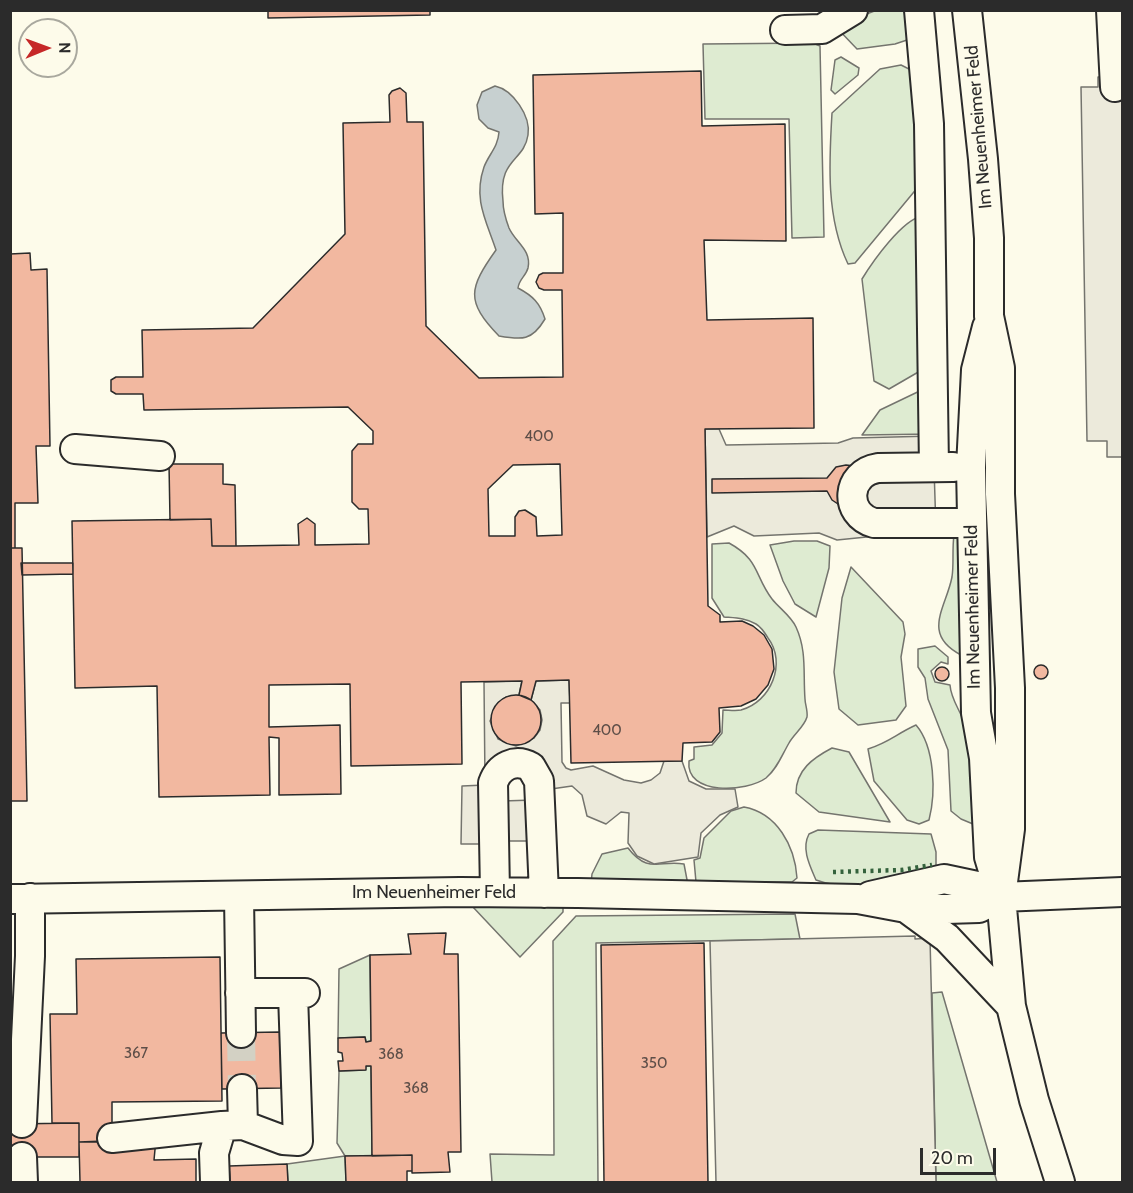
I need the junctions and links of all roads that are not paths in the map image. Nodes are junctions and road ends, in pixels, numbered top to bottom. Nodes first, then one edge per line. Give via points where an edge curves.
1 (853, 10) edge
2 (919, 10) edge
3 (967, 10) edge
4 (1111, 10) edge
5 (784, 30) dead end
6 (1115, 87) dead end
7 (989, 316) junction
8 (75, 449) dead end
9 (160, 456) dead end
10 (934, 467) junction
11 (970, 467) junction
12 (1000, 468) junction
13 (971, 523) junction
14 (495, 892) junction
15 (1122, 892) edge
16 (544, 893) junction
17 (239, 896) junction
18 (1000, 897) junction
19 (20, 899) edge
20 (858, 899) junction
21 (906, 908) junction
22 (240, 993) junction
23 (1011, 1006) junction
24 (241, 1033) tunnel mouth
25 (243, 1089) tunnel mouth
26 (22, 1124) dead end
27 (232, 1125) junction
28 (112, 1138) dead end
29 (215, 1182) edge
30 (1060, 1182) edge

1 - 5 street via 822,28
2 - 10 street via 929,124
3 - 7 street, Im Neuenheimer Feld via 989,238
4 - 6 street
7 - 11 street, Im Neuenheimer Feld via 976,370
7 - 12 street, Im Neuenheimer Feld via 1000,368
8 - 9 street
10 - 11 street
10 - 13 street via 867,470 853,486 854,508 874,523
11 - 12 street
11 - 13 street, Im Neuenheimer Feld
12 - 18 street, Im Neuenheimer Feld via 1010,688 1010,829
13 - 18 street, Im Neuenheimer Feld via 976,713 984,758 989,857
14 - 16 street, Im Neuenheimer Feld
14 - 16 street via 493,783 501,770 515,763 531,767 539,781
14 - 17 street, Im Neuenheimer Feld
15 - 18 street
16 - 20 street, Im Neuenheimer Feld
17 - 19 street, Im Neuenheimer Feld
17 - 22 street
18 - 20 street, Im Neuenheimer Feld via 977,886 944,879
18 - 21 street, Im Neuenheimer Feld via 980,908
18 - 23 street, Im Neuenheimer Feld
19 - 26 street via 30,956
20 - 21 street, Im Neuenheimer Feld
21 - 23 street, Im Neuenheimer Feld via 947,938
22 - 24 street
22 - 27 street via 299,994 298,1141
23 - 30 street, Im Neuenheimer Feld via 1034,1100
25 - 27 street
27 - 28 street
27 - 29 street via 214,1153

